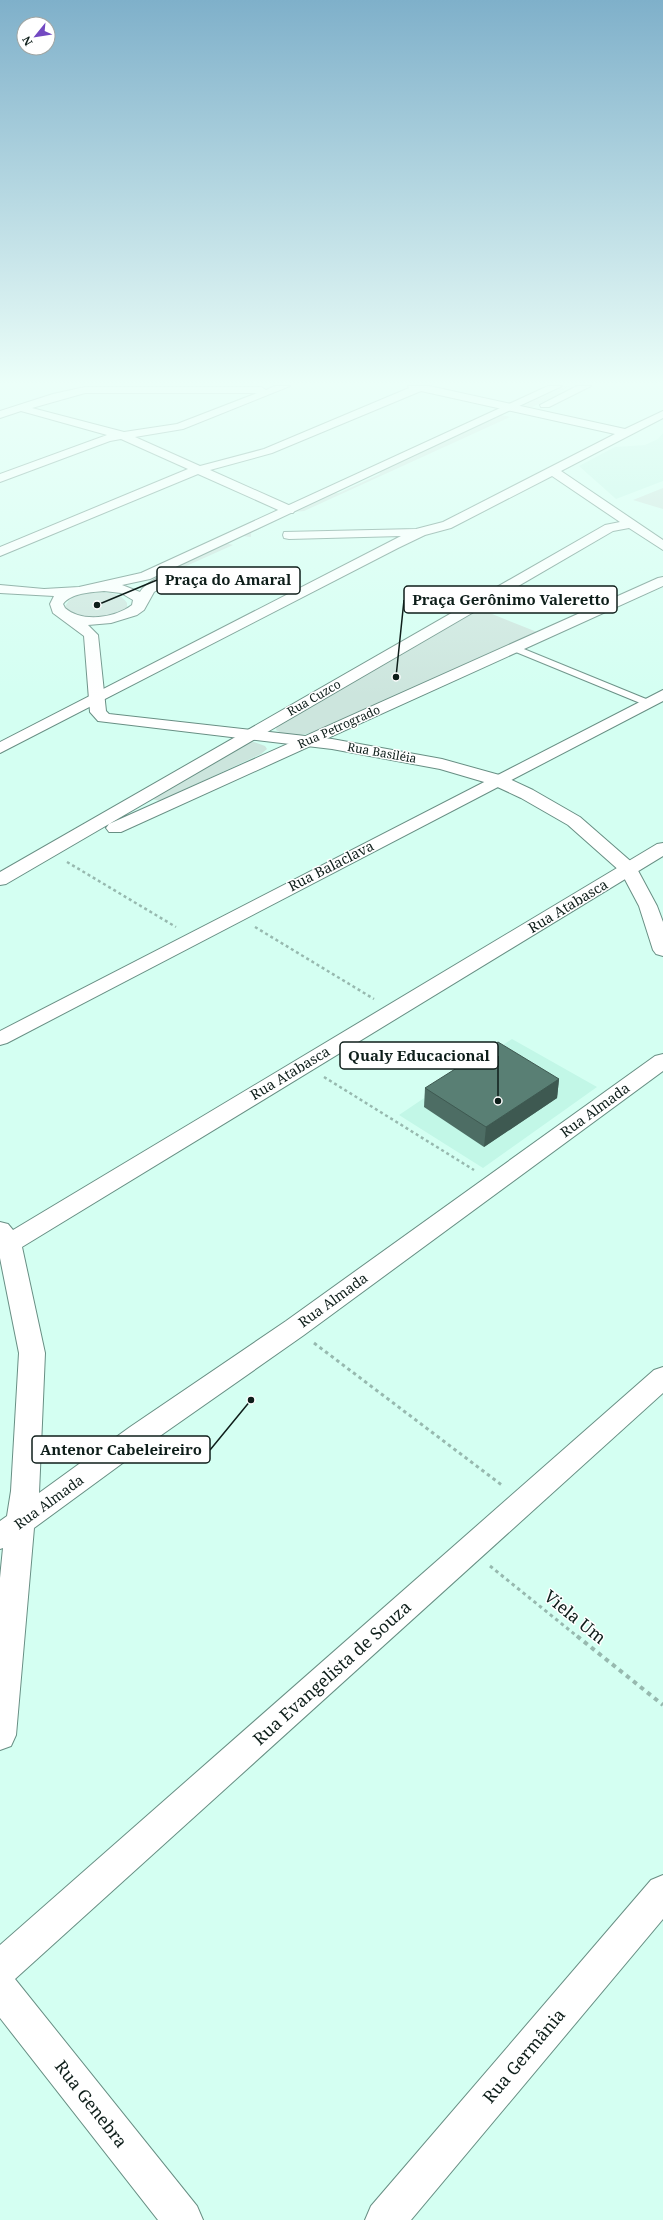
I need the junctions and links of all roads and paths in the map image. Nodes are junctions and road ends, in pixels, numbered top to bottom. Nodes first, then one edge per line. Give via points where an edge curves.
1 (150, 490) edge
2 (244, 490) edge
3 (333, 490) edge
4 (361, 490) edge
5 (515, 490) edge
6 (581, 490) edge
7 (266, 499) junction
8 (306, 502) junction
9 (288, 510) junction
10 (631, 524) junction
11 (420, 532) junction
12 (375, 534) junction
13 (289, 535) dead end
14 (232, 536) junction
15 (249, 541) junction
16 (0, 542) edge
17 (393, 545) junction
18 (13, 546) junction
19 (663, 546) edge
20 (0, 552) edge
21 (206, 561) dead end
22 (185, 571) dead end
23 (663, 581) edge
24 (0, 589) edge
25 (87, 589) junction
26 (0, 601) edge
27 (141, 604) junction
28 (64, 615) junction
29 (125, 616) junction
30 (91, 635) junction
31 (514, 648) junction
32 (152, 670) junction
33 (96, 675) junction
34 (97, 697) junction
35 (656, 699) edge
36 (100, 715) junction
37 (54, 720) junction
38 (248, 736) junction
39 (309, 741) junction
40 (0, 748) edge
41 (497, 780) junction
42 (663, 848) edge
43 (54, 855) junction
44 (629, 869) junction
45 (15, 872) junction
46 (0, 880) edge
47 (236, 916) junction
48 (194, 937) junction
49 (663, 950) edge
50 (393, 1011) junction
51 (0, 1039) edge
52 (663, 1061) edge
53 (304, 1065) junction
54 (494, 1182) junction
55 (3, 1241) edge
56 (295, 1328) junction
57 (663, 1377) edge
58 (523, 1500) junction
59 (10, 1530) edge
60 (470, 1550) junction
61 (663, 1705) edge
62 (0, 1735) edge
63 (663, 1892) edge
64 (0, 1969) edge
65 (0, 1989) edge
66 (182, 2220) edge
67 (384, 2220) edge

1 - 18 street
2 - 7 street
3 - 8 street
4 - 15 street
5 - 11 street via 447,525
6 - 10 street
7 - 8 street
7 - 9 street
8 - 9 street
9 - 14 street
10 - 19 street
10 - 38 street, Rua Cuzco via 608,528
11 - 12 street
11 - 17 street
12 - 13 street
12 - 17 street
14 - 15 street
14 - 25 street via 144,576
15 - 21 street
16 - 18 street
17 - 32 street
18 - 20 street
22 - 27 street via 148,590
23 - 31 street, Rua Petrogrado
24 - 25 street via 44,593
25 - 27 street via 110,587 127,590 138,596
25 - 28 street via 68,594 59,600 57,607
26 - 28 street via 41,607
27 - 29 street via 137,610
28 - 29 street via 90,621
28 - 30 street
29 - 30 street
30 - 33 street
31 - 35 lane
31 - 39 street, Rua Petrogrado
32 - 33 street
32 - 34 street
33 - 34 street
34 - 36 street
34 - 37 street
35 - 41 street, Rua Balaclava
36 - 37 street
36 - 38 street, Rua Basiléia via 118,721
37 - 40 street
38 - 39 street, Rua Basiléia
38 - 45 street, Rua Cuzco
39 - 41 street, Rua Basiléia via 442,764
39 - 43 street, Rua Petrogrado
41 - 44 street, Rua Basiléia via 574,821
41 - 47 street, Rua Balaclava
42 - 44 street, Rua Atabasca
43 - 45 street, Rua Petrogrado
43 - 48 path
44 - 49 street, Rua Basiléia via 648,906
44 - 50 street, Rua Atabasca
45 - 46 street, Rua Cuzco
47 - 48 street, Rua Balaclava
47 - 50 path
48 - 51 street, Rua Balaclava
50 - 53 street, Rua Atabasca
52 - 54 street, Rua Almada
53 - 54 path
53 - 55 street, Rua Atabasca
54 - 56 street, Rua Almada
55 - 59 street via 32,1353 25,1491
56 - 58 path
56 - 59 street, Rua Almada via 140,1435
57 - 58 street, Rua Evangelista de Souza
58 - 60 street, Rua Evangelista de Souza
59 - 62 street
60 - 61 path, Viela Um
60 - 64 street, Rua Evangelista de Souza
63 - 67 street, Rua Germânia
65 - 66 street, Rua Genebra

